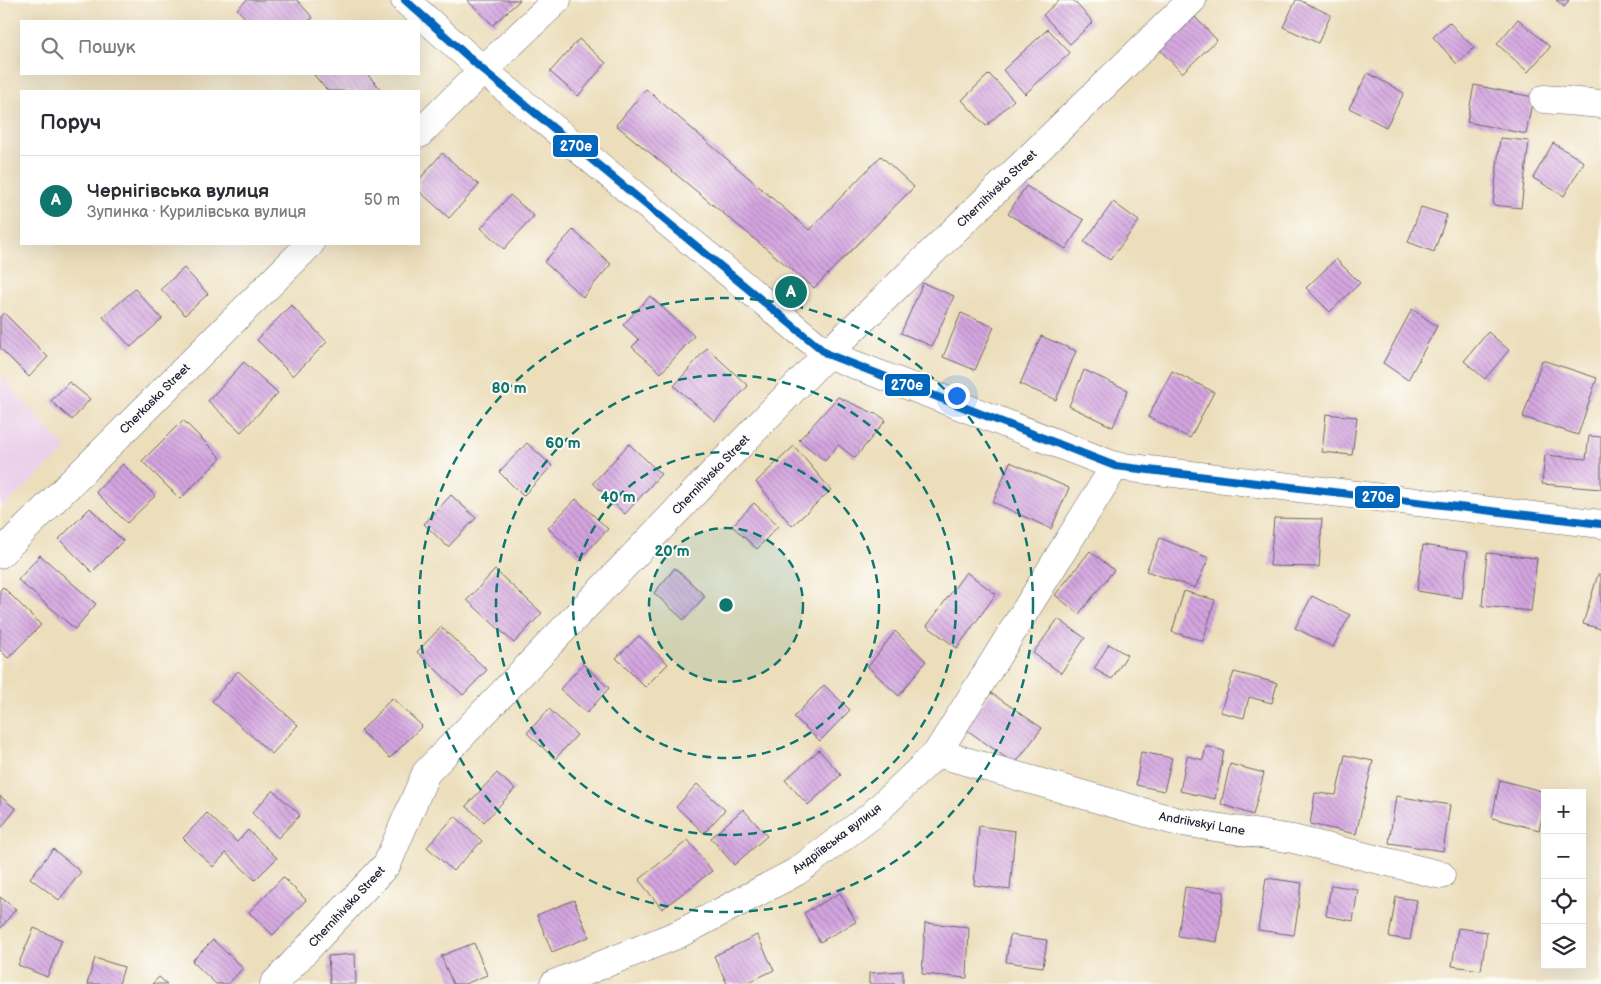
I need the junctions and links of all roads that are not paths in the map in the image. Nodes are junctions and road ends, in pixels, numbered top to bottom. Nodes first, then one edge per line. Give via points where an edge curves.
1 (405, 0) edge
2 (558, 0) edge
3 (1192, 0) edge
4 (483, 70) junction
5 (1544, 99) dead end
6 (1601, 104) edge
7 (420, 133) edge
8 (309, 245) edge
9 (827, 354) junction
10 (1115, 466) junction
11 (1601, 524) edge
12 (0, 554) edge
13 (938, 753) junction
14 (1440, 875) dead end
15 (274, 984) edge
16 (554, 984) edge

1 - 4 street
2 - 4 street
3 - 9 street, Chernihivska Street
4 - 7 street
4 - 9 street
5 - 6 street
8 - 12 street, Cherkaska Street
9 - 10 street
9 - 15 street, Chernihivska Street via 426,773 387,864
10 - 11 street
10 - 13 street, Андріївська вулиця
13 - 14 street, Andriivskyi Lane via 1176,821 1293,839
13 - 16 street, Андріївська вулиця via 871,816 796,872 679,934

